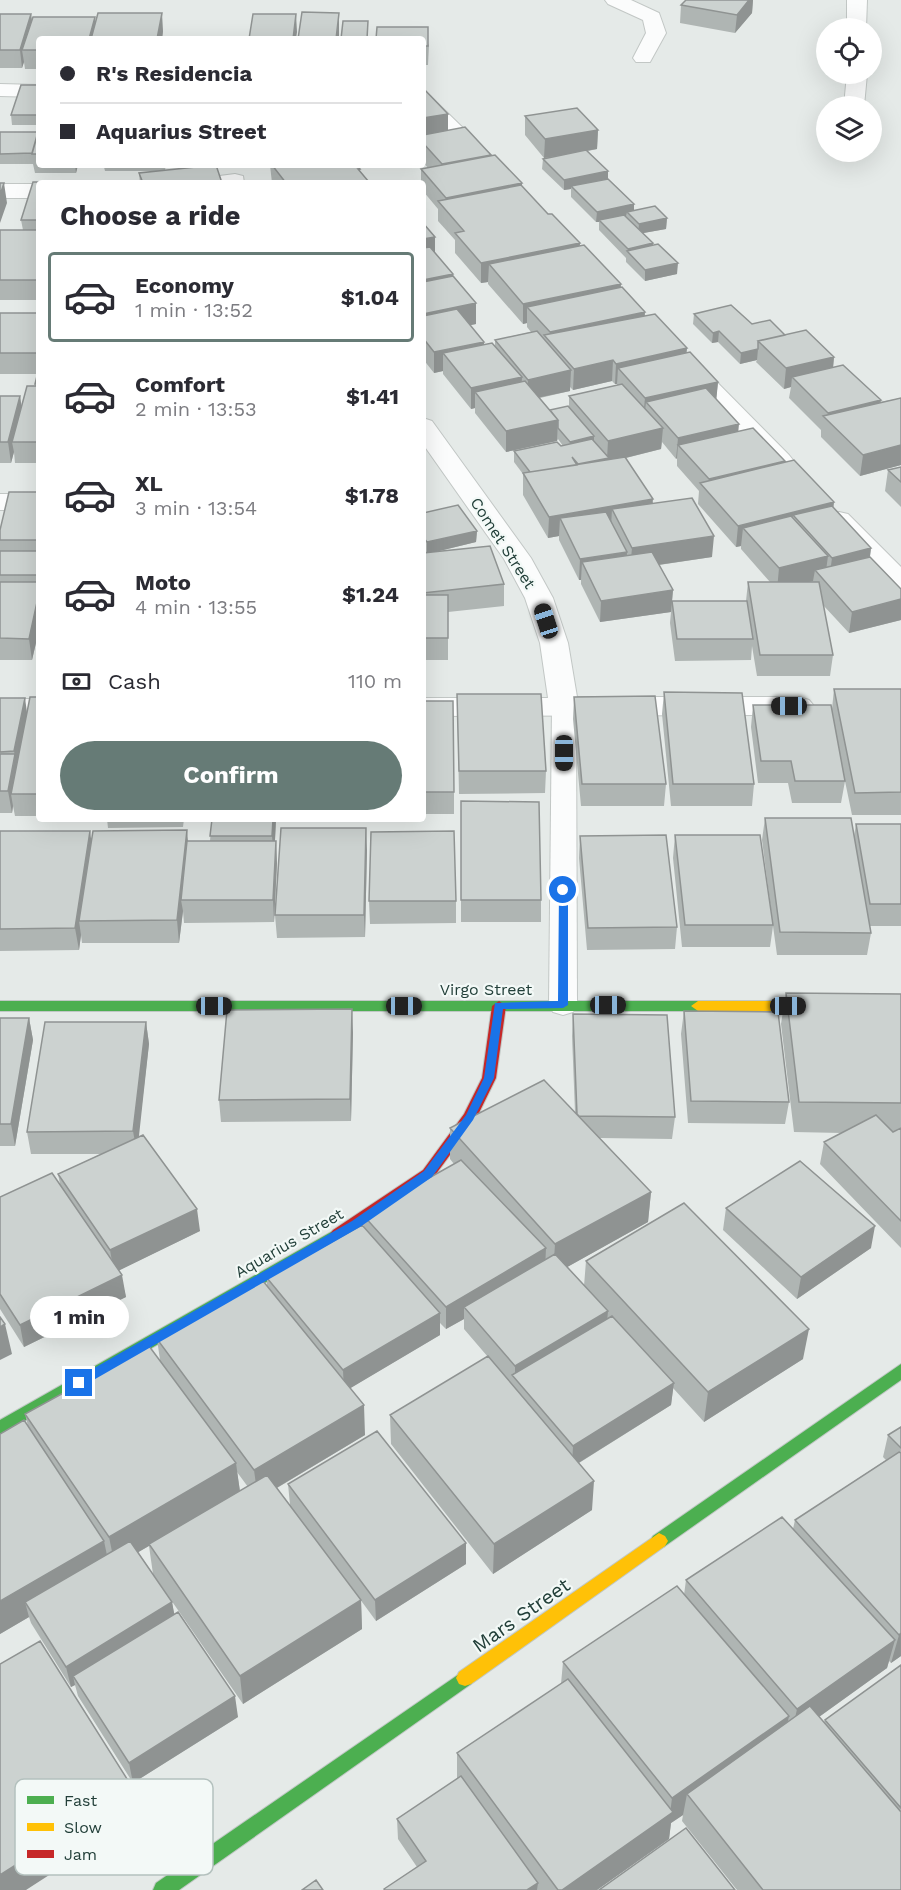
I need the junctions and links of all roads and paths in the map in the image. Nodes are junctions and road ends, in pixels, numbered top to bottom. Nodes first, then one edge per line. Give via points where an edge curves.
1 (615, 0) edge
2 (857, 0) edge
3 (857, 18) edge
4 (643, 58) dead end
5 (0, 90) edge
6 (36, 91) edge
7 (426, 103) edge
8 (501, 178) edge
9 (0, 191) edge
10 (36, 191) edge
11 (668, 346) edge
12 (428, 442) edge
13 (793, 473) edge
14 (0, 502) edge
15 (36, 502) edge
16 (826, 507) edge
17 (901, 583) edge
18 (831, 706) edge
19 (426, 707) edge
20 (564, 707) junction
21 (0, 708) edge
22 (36, 708) edge
23 (563, 1005) junction
24 (0, 1006) edge
25 (499, 1006) junction
26 (901, 1006) edge
27 (901, 1371) edge
28 (0, 1428) edge
29 (213, 1855) edge
30 (184, 1875) edge
31 (163, 1890) edge

1 - 4 street via 652,17 657,33
2 - 3 street
5 - 6 street
7 - 8 street
9 - 10 street
11 - 13 street
12 - 20 street, Comet Street via 517,558 539,598 554,643
14 - 15 street
16 - 17 street
18 - 20 street
19 - 20 street
20 - 23 lane
21 - 22 street
23 - 25 street, Virgo Street
23 - 26 street, Virgo Street
24 - 25 street, Virgo Street
25 - 28 street, Aquarius Street via 489,1078 470,1117 428,1174 356,1224
27 - 29 street, Mars Street
30 - 31 street, Mars Street

